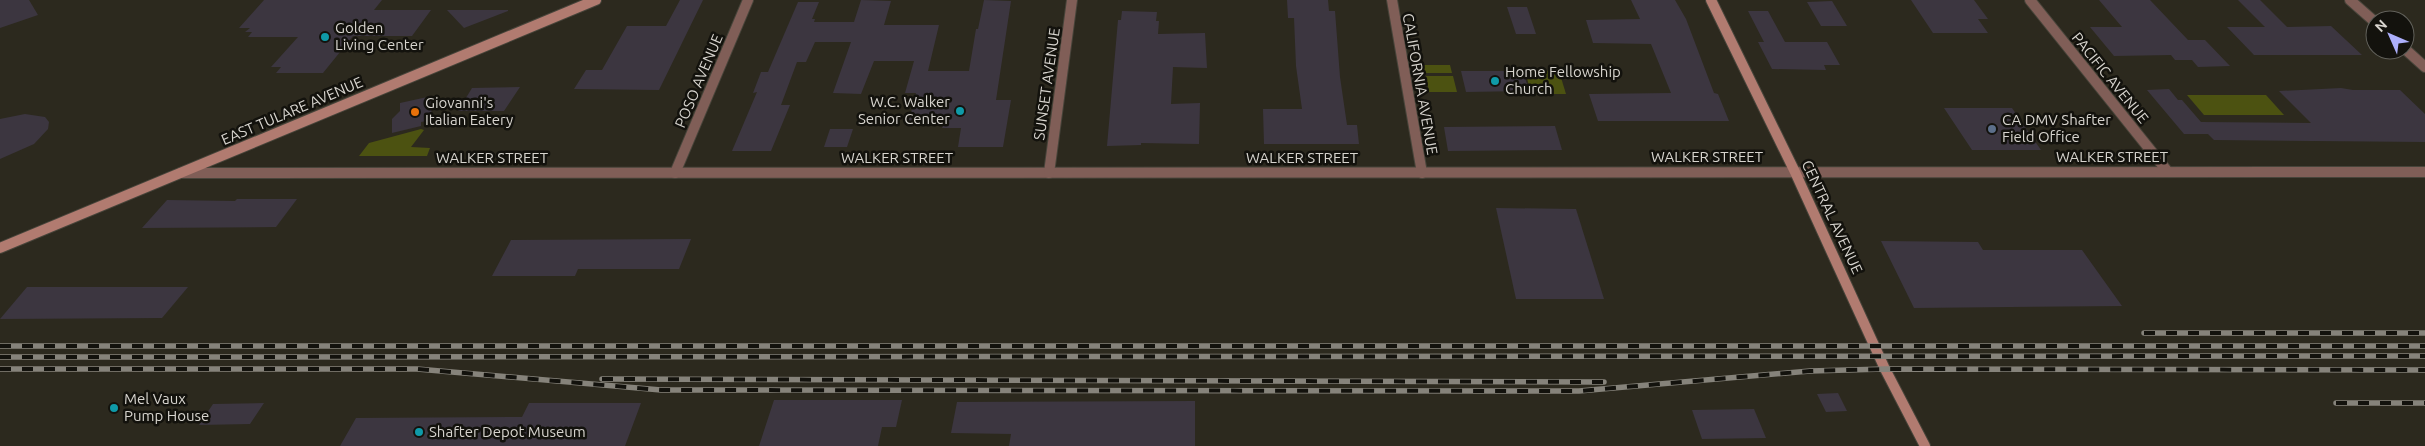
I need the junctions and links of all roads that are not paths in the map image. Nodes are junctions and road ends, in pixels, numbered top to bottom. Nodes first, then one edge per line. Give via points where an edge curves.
1 (596, 0) edge
2 (748, 0) edge
3 (1072, 0) edge
4 (1392, 0) edge
5 (1711, 0) edge
6 (2030, 0) edge
7 (2350, 0) edge
8 (583, 2) edge
9 (2365, 13) edge
10 (2415, 58) edge
11 (2425, 67) edge
12 (1795, 172) junction
13 (2168, 172) junction
14 (2425, 172) edge
15 (180, 173) junction
16 (675, 173) junction
17 (1048, 173) junction
18 (1422, 173) junction
19 (16, 241) junction
20 (0, 242) edge
21 (0, 248) edge
22 (1925, 446) edge

1 - 8 street, EAST TULARE AVENUE
2 - 16 street, POSO AVENUE
3 - 17 street, SUNSET AVENUE
4 - 18 street, CALIFORNIA AVENUE
5 - 12 street, CENTRAL AVENUE
6 - 13 street, PACIFIC AVENUE
7 - 9 street
8 - 15 street, EAST TULARE AVENUE
10 - 11 street
12 - 13 street, WALKER STREET
12 - 18 street, WALKER STREET
12 - 22 street, CENTRAL AVENUE via 1885,369
13 - 14 street, WALKER STREET
15 - 16 street, WALKER STREET
15 - 19 street, EAST TULARE AVENUE
16 - 17 street, WALKER STREET
17 - 18 street, WALKER STREET
19 - 20 street
19 - 21 street, EAST TULARE AVENUE

